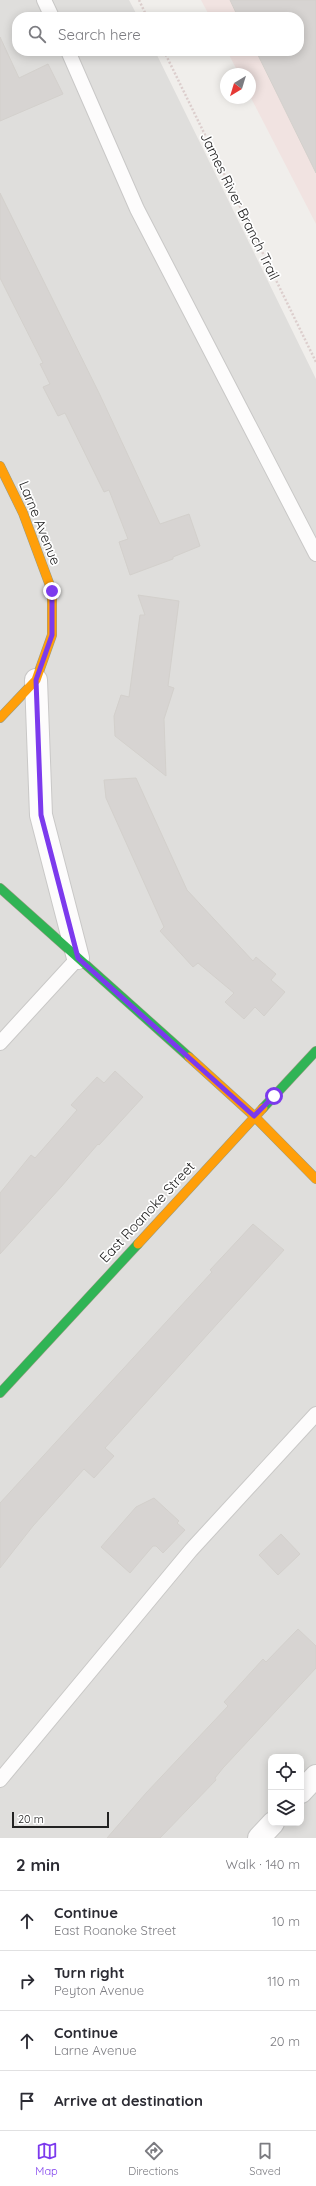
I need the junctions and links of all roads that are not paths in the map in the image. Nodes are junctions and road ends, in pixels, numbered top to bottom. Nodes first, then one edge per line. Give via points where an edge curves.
1 (44, 0) edge
2 (50, 12) edge
3 (70, 56) edge
4 (0, 466) edge
5 (316, 554) edge
6 (36, 680) junction
7 (0, 718) edge
8 (0, 888) edge
9 (78, 958) junction
10 (0, 1043) edge
11 (316, 1051) edge
12 (254, 1116) junction
13 (316, 1179) edge
14 (0, 1392) edge
15 (316, 1414) edge
16 (316, 1776) edge
17 (0, 1780) edge
18 (303, 1790) edge
19 (270, 1826) edge
20 (259, 1838) edge

1 - 2 lane
3 - 5 lane via 137,209
4 - 6 street, Larne Avenue via 23,513 52,591 52,635
6 - 7 street, Larne Avenue
6 - 9 street via 41,815
8 - 9 street
9 - 10 lane
9 - 12 street
11 - 12 street, East Roanoke Street
12 - 13 street
12 - 14 street, East Roanoke Street
15 - 17 lane via 191,1550
16 - 18 street
19 - 20 street

